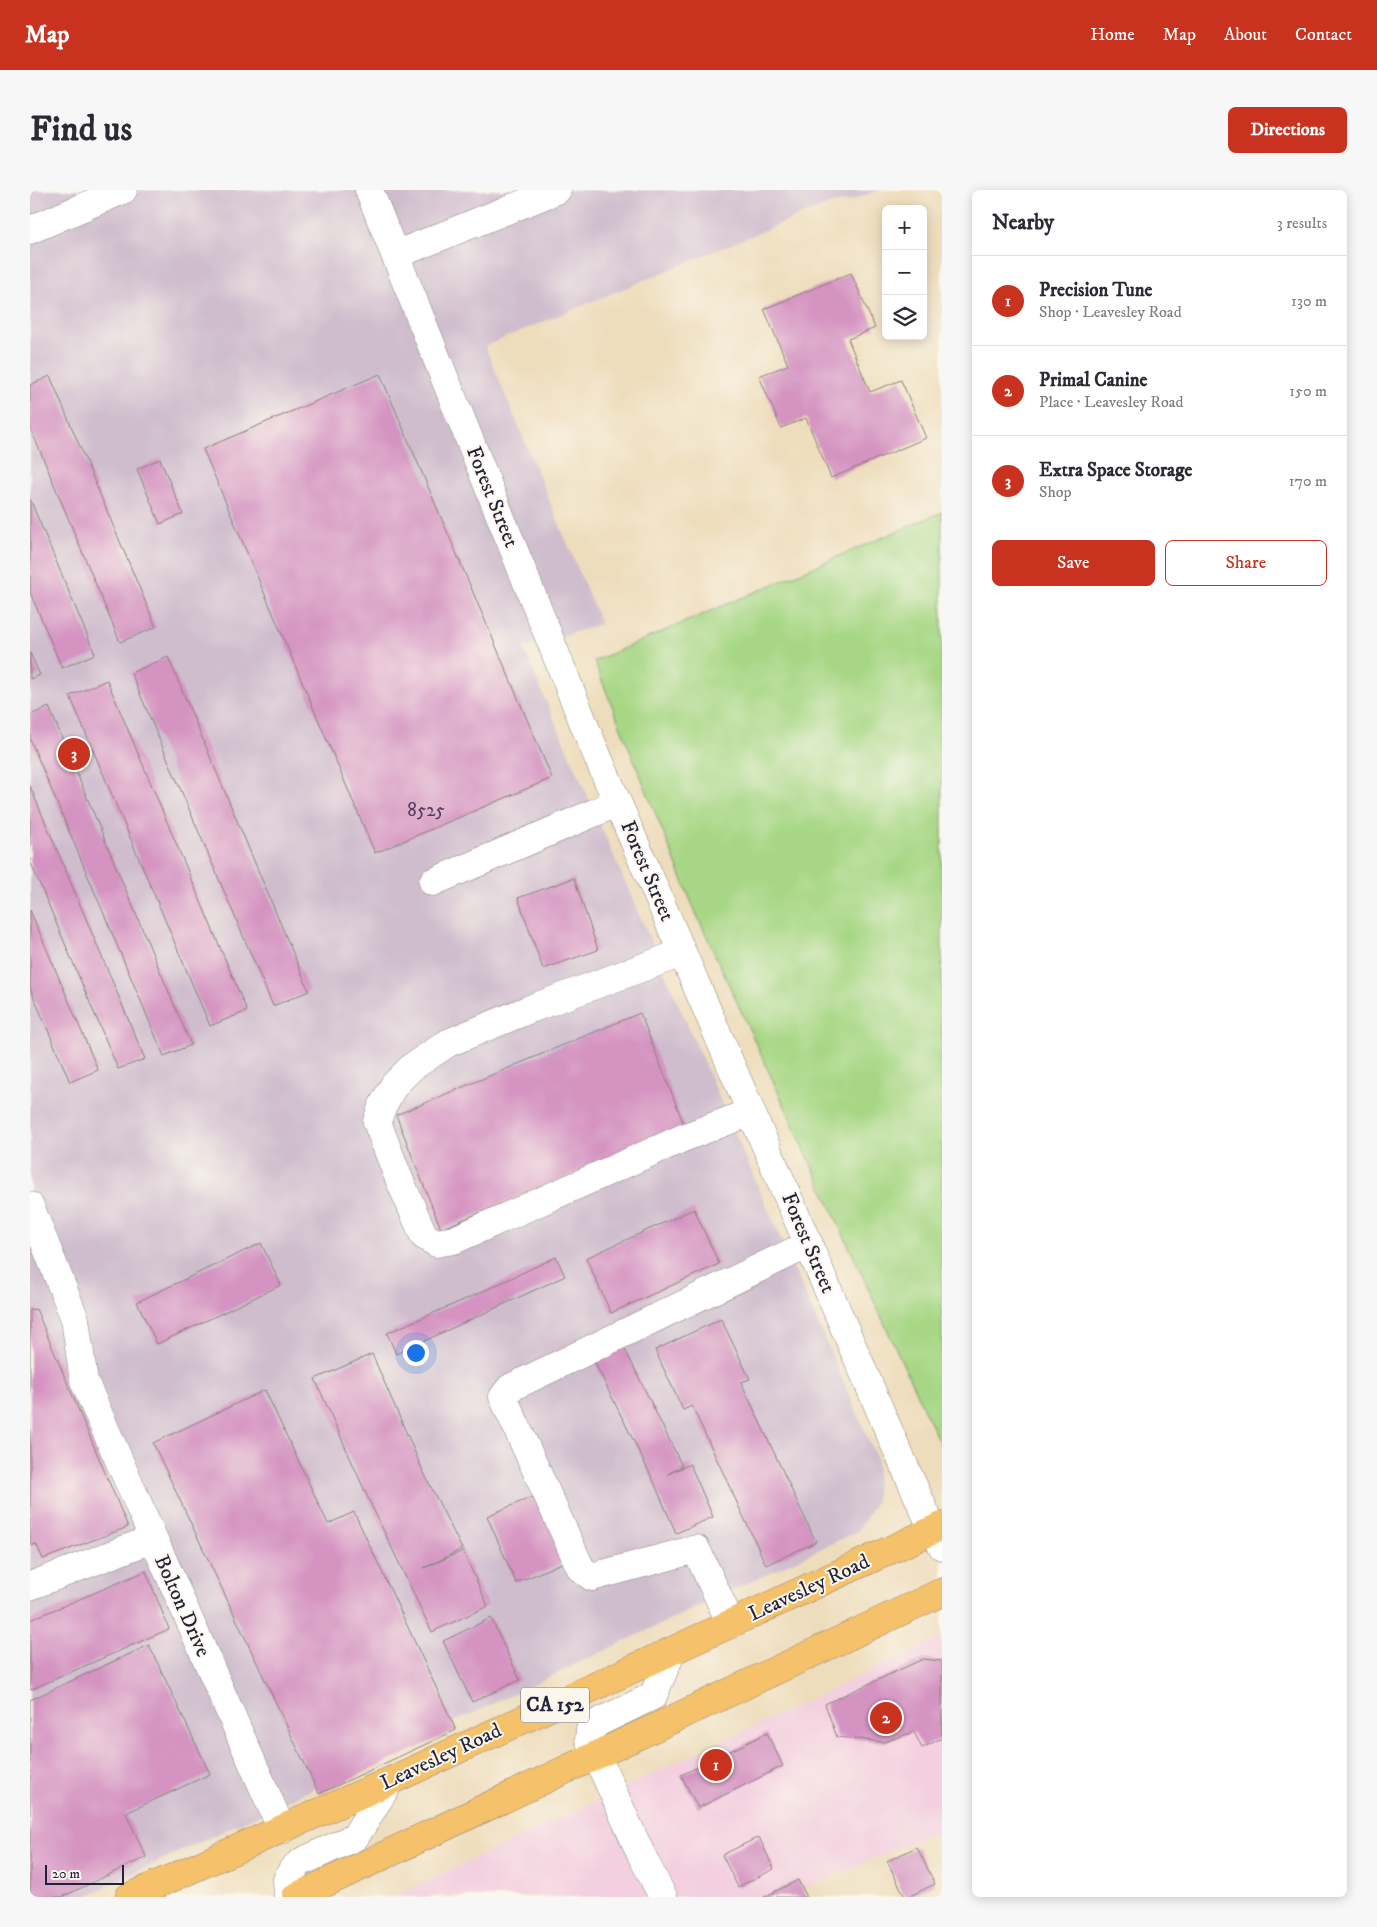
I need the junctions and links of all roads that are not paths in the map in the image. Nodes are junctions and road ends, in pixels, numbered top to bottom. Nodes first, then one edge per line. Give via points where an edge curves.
1 (123, 190) edge
2 (369, 190) edge
3 (556, 190) edge
4 (30, 230) edge
5 (395, 255) junction
6 (617, 802) junction
7 (433, 882) dead end
8 (682, 953) junction
9 (751, 1112) junction
10 (30, 1206) edge
11 (809, 1244) junction
12 (939, 1534) edge
13 (152, 1539) junction
14 (30, 1586) edge
15 (942, 1592) edge
16 (731, 1624) junction
17 (672, 1651) junction
18 (596, 1756) junction
19 (390, 1781) junction
20 (282, 1830) junction
21 (129, 1897) edge
22 (288, 1897) edge
23 (296, 1897) edge
24 (663, 1897) edge

1 - 4 street
2 - 5 street, Forest Street
3 - 5 street
5 - 6 street, Forest Street
6 - 7 street
6 - 8 street, Forest Street
8 - 9 street, Forest Street
8 - 9 street via 448,1043 412,1067 394,1085 377,1122 397,1174 424,1236 436,1243 454,1240 683,1138
9 - 11 street, Forest Street
10 - 13 street, Bolton Drive via 76,1319 84,1381
11 - 12 street, Forest Street
11 - 16 street via 510,1388 503,1397 580,1569 592,1577 696,1550
12 - 16 main road, Leavesley Road / CA 152
13 - 14 street
13 - 20 street, Bolton Drive
15 - 18 main road
16 - 17 main road, Leavesley Road / CA 152
17 - 18 street via 653,1696 597,1723 590,1730 589,1739
17 - 19 main road, Leavesley Road / CA 152
18 - 23 main road
18 - 24 street
19 - 20 main road, Leavesley Road / CA 152
19 - 22 street via 355,1838 301,1862 292,1870 287,1880
20 - 21 main road, Leavesley Road / CA 152

